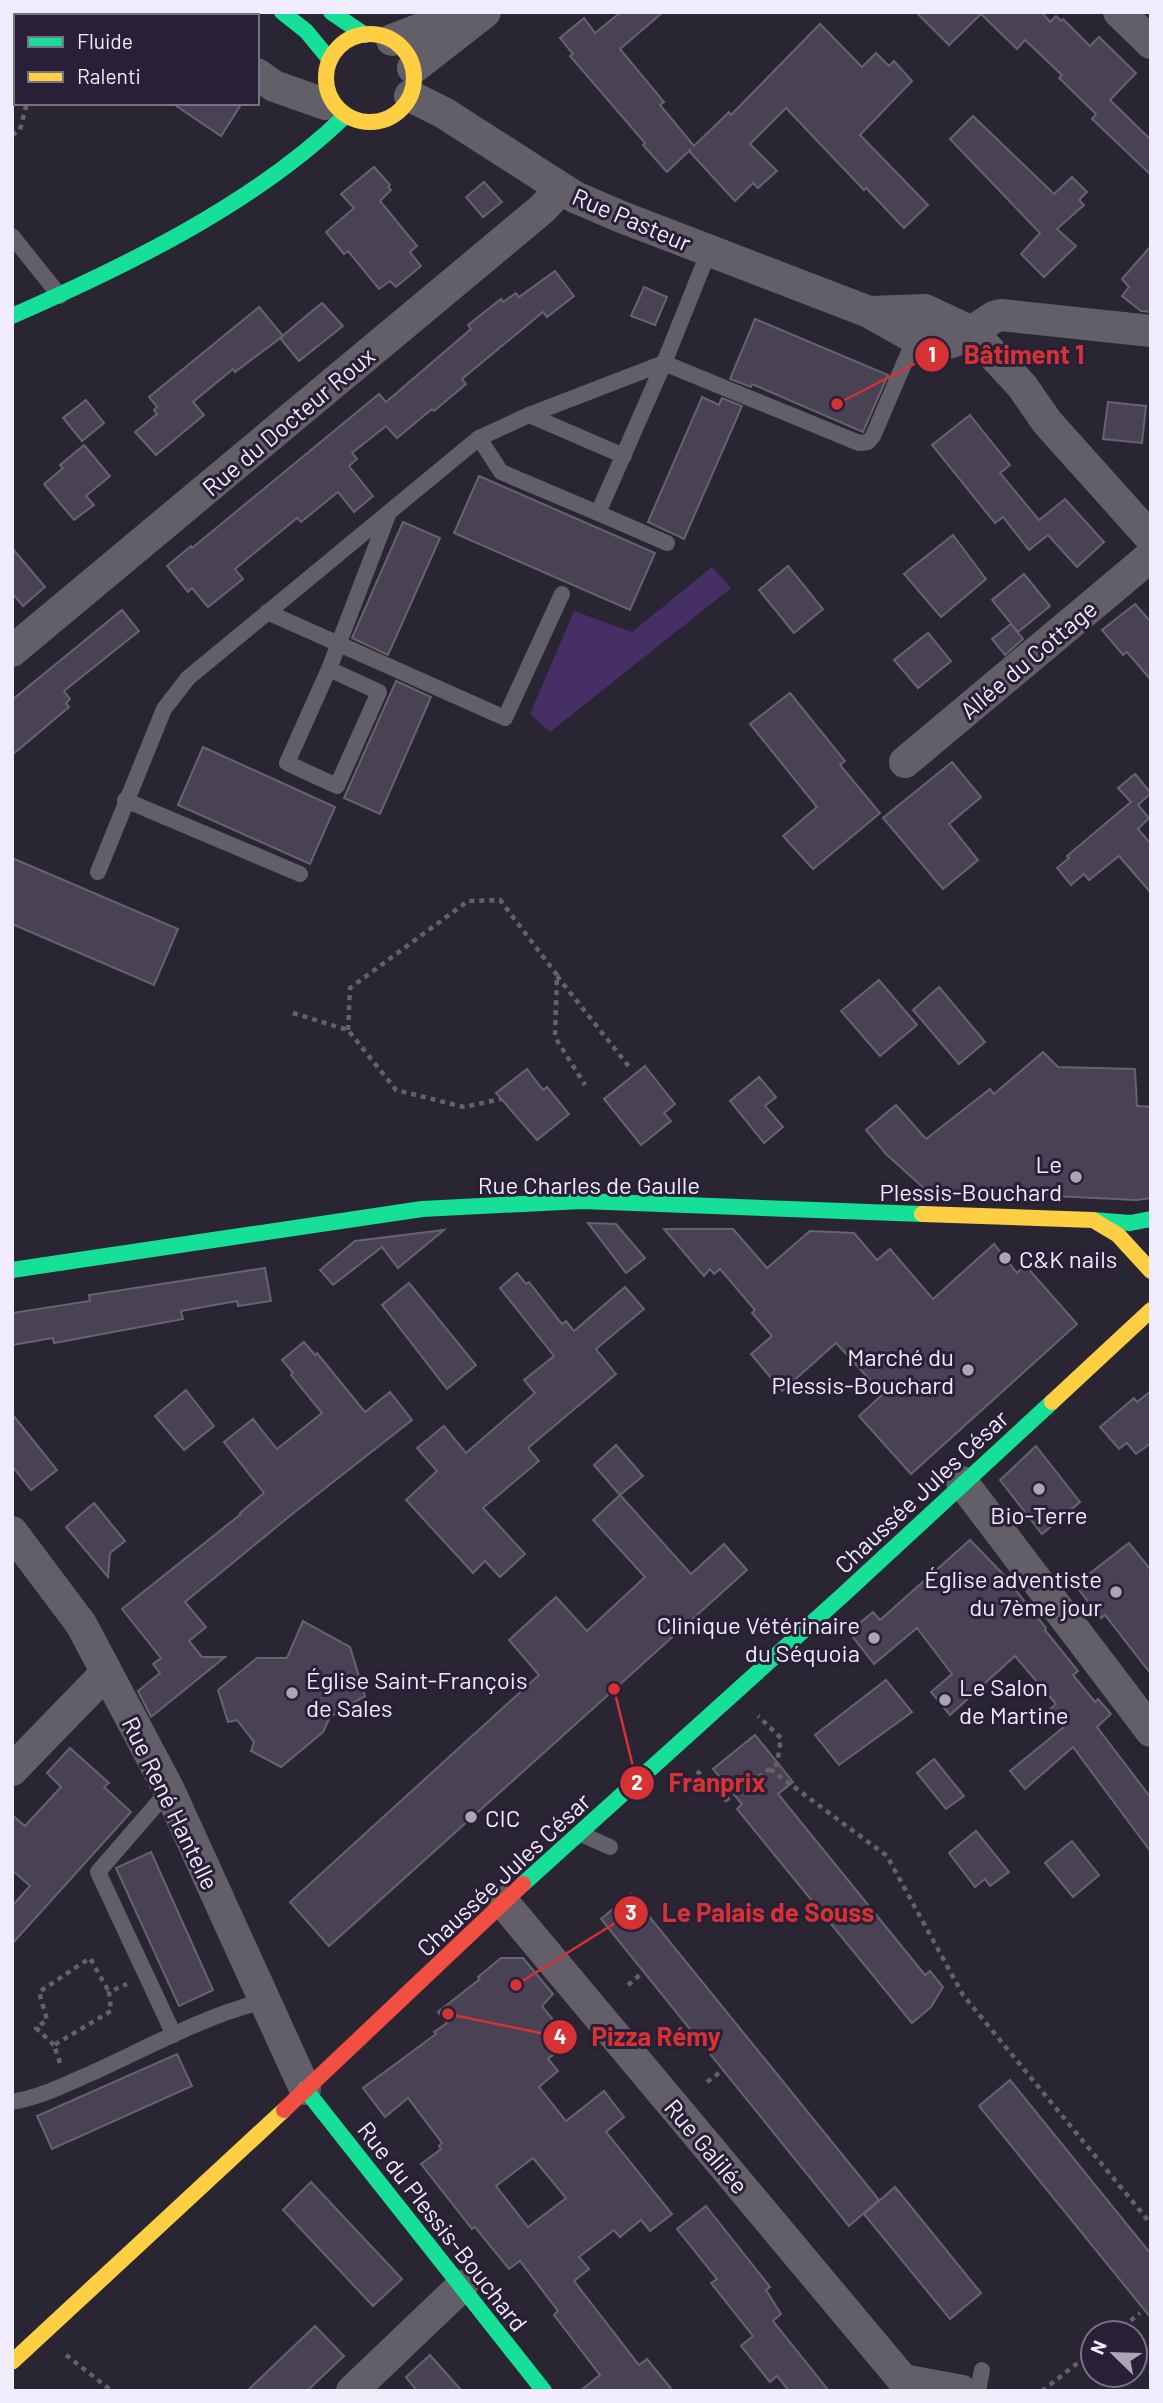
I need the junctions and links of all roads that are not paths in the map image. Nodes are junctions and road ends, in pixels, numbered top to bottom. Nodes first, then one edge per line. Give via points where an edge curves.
1 (282, 12) edge
2 (331, 12) edge
3 (465, 12) edge
4 (485, 12) edge
5 (1119, 12) edge
6 (378, 37) junction
7 (1151, 43) edge
8 (330, 60) junction
9 (259, 75) edge
10 (412, 82) junction
11 (329, 108) junction
12 (239, 180) dead end
13 (561, 189) junction
14 (12, 236) edge
15 (173, 237) junction
16 (709, 251) junction
17 (60, 296) junction
18 (12, 317) edge
19 (920, 324) junction
20 (1151, 331) edge
21 (972, 332) junction
22 (664, 363) junction
23 (529, 415) junction
24 (479, 438) junction
25 (624, 456) junction
26 (389, 513) junction
27 (597, 513) junction
28 (1151, 538) edge
29 (667, 543) dead end
30 (1151, 556) edge
31 (562, 594) dead end
32 (267, 612) junction
33 (340, 644) junction
34 (12, 651) edge
35 (329, 669) junction
36 (905, 762) dead end
37 (125, 800) junction
38 (97, 872) dead end
39 (300, 874) dead end
40 (1151, 1219) edge
41 (1093, 1220) junction
42 (12, 1270) edge
43 (1151, 1271) edge
44 (1151, 1310) edge
45 (962, 1482) junction
46 (12, 1532) edge
47 (829, 1578) dead end
48 (844, 1594) junction
49 (106, 1673) junction
50 (1151, 1731) edge
51 (12, 1770) edge
52 (169, 1790) junction
53 (579, 1833) junction
54 (610, 1847) dead end
55 (503, 1902) junction
56 (265, 2001) junction
57 (174, 2035) junction
58 (306, 2089) junction
59 (12, 2102) edge
60 (462, 2286) junction
61 (12, 2362) edge
62 (972, 2380) edge
63 (900, 2385) edge
64 (352, 2391) edge
65 (544, 2391) edge
66 (978, 2391) edge

1 - 8 street via 306,31
2 - 6 street
3 - 6 street
4 - 10 street
5 - 7 street
6 - 8 street via 350,39
6 - 10 street via 401,47 409,57
8 - 11 street
9 - 11 street
10 - 11 street via 402,109 390,118 360,121
10 - 13 street, Rue Pasteur via 444,113
11 - 15 street via 272,178
12 - 15 street
13 - 16 street, Rue Pasteur
13 - 34 street, Rue du Docteur Roux
14 - 17 lane
15 - 17 street
16 - 19 street, Rue Pasteur via 869,312
16 - 22 lane
17 - 18 street
19 - 21 street, Rue Pasteur
19 - 22 lane via 868,442 859,443
20 - 21 street via 1001,315
21 - 28 street, Rue Pasteur
22 - 23 lane
22 - 25 lane
23 - 24 lane
23 - 25 lane
24 - 26 lane
24 - 27 lane via 501,472
25 - 27 lane
26 - 32 lane
26 - 33 lane
27 - 29 lane
30 - 36 street, Allée du Cottage
31 - 33 lane via 505,718
32 - 33 lane
32 - 37 lane via 188,678 164,709
33 - 35 lane
35 - 35 lane via 287,763 337,786 379,691
37 - 38 lane
37 - 39 lane
40 - 41 street, Rue Charles de Gaulle via 1130,1223
41 - 42 street, Rue Charles de Gaulle via 555,1202 422,1209
41 - 43 street via 1110,1227
44 - 45 street, Chaussée Jules César
45 - 48 street, Chaussée Jules César via 893,1541
45 - 50 street
46 - 49 street, Rue René Hantelle via 81,1624
47 - 48 lane
48 - 53 street, Chaussée Jules César
49 - 51 street
49 - 52 street, Rue René Hantelle
52 - 56 street, Rue René Hantelle
52 - 57 lane via 98,1871
53 - 54 lane
53 - 55 street, Chaussée Jules César
55 - 58 street, Chaussée Jules César
55 - 63 street, Rue Galilée
56 - 57 lane
56 - 58 street, Rue René Hantelle
57 - 59 lane via 37,2098
58 - 60 street, Rue du Plessis-Bouchard
58 - 61 street, Chaussée Jules César
60 - 64 street
60 - 65 street, Rue du Plessis-Bouchard
62 - 63 street
62 - 66 lane

